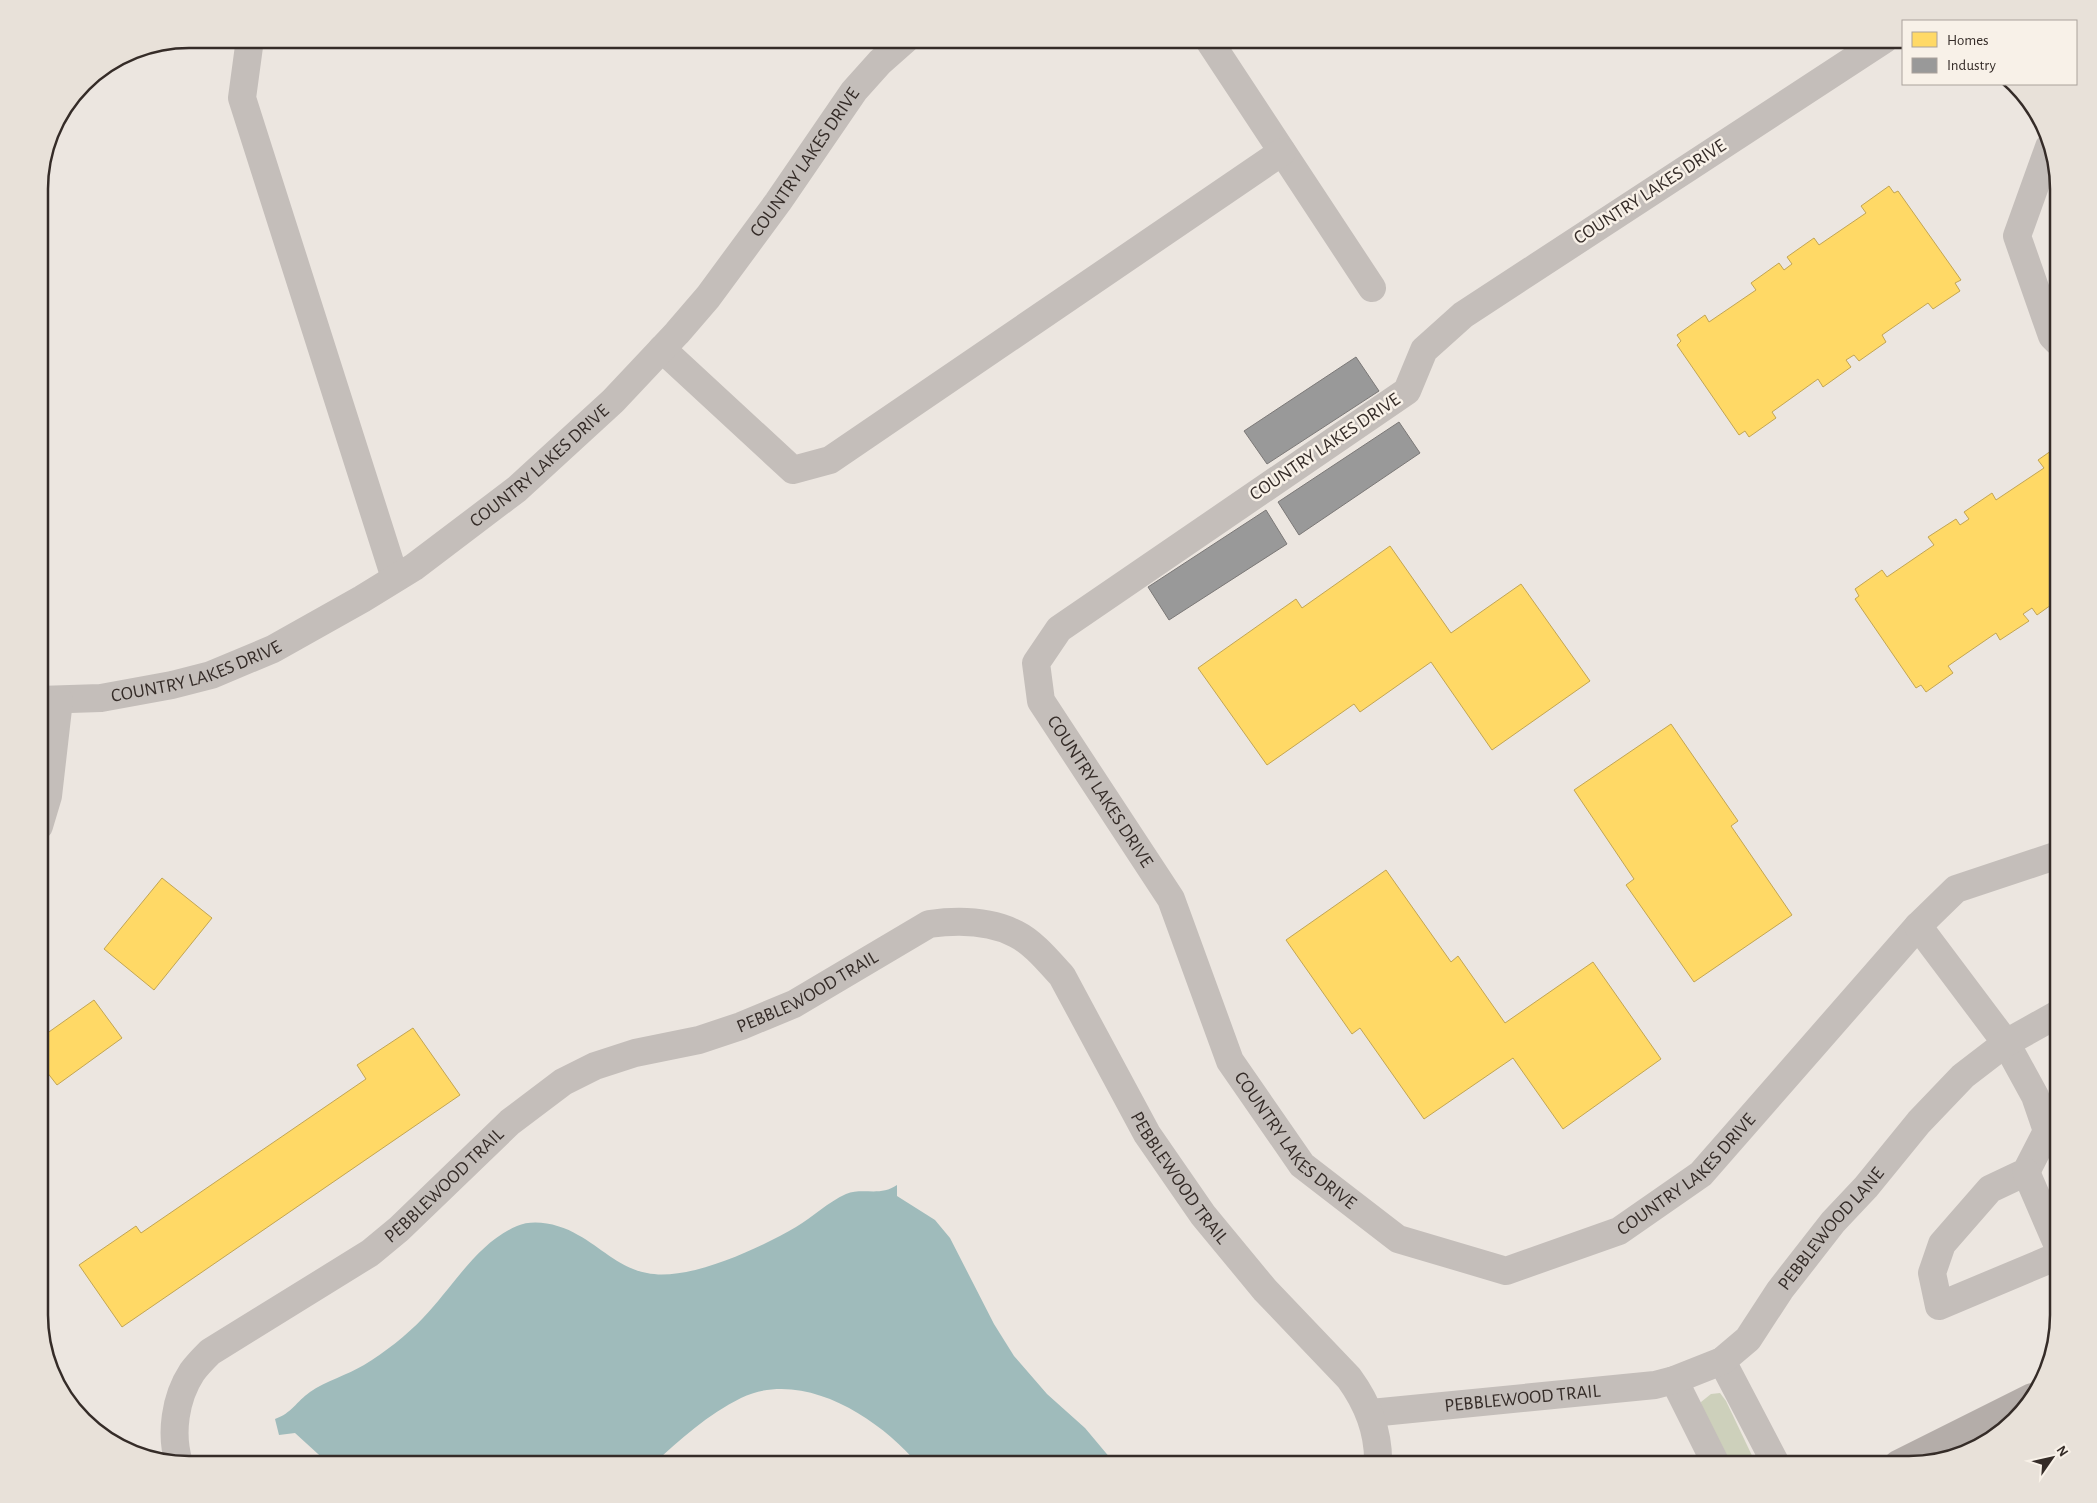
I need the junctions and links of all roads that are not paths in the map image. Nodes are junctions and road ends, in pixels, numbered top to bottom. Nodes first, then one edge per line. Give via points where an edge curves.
1 (249, 48) edge
2 (896, 48) edge
3 (1214, 48) edge
4 (1871, 48) edge
5 (1282, 152) junction
6 (2046, 156) edge
7 (1372, 288) dead end
8 (2050, 330) edge
9 (662, 349) junction
10 (395, 578) junction
11 (49, 700) edge
12 (48, 796) edge
13 (2050, 858) edge
14 (1918, 926) junction
15 (2050, 1018) edge
16 (2006, 1043) junction
17 (2026, 1172) junction
18 (2050, 1228) edge
19 (2050, 1259) edge
20 (1722, 1361) junction
21 (1674, 1380) junction
22 (2016, 1405) edge
23 (1371, 1413) junction
24 (177, 1455) edge
25 (1915, 1455) edge
26 (1378, 1456) edge
27 (1712, 1456) edge
28 (1772, 1456) edge

1 - 10 street via 242,98
2 - 9 street, COUNTRY LAKES DRIVE via 854,91 708,297
3 - 5 street
4 - 14 street, COUNTRY LAKES DRIVE via 1463,314 1424,350 1407,391 1059,629 1036,663 1041,701 1171,899 1230,1061 1302,1165 1398,1239 1407,1242 1506,1271 1619,1231 1700,1174
5 - 7 street
5 - 9 street via 830,460 793,470
6 - 8 street via 2017,236
9 - 10 street, COUNTRY LAKES DRIVE via 613,401 517,489
10 - 11 street, COUNTRY LAKES DRIVE via 273,649 211,675 101,698
11 - 12 street
13 - 14 street, COUNTRY LAKES DRIVE via 1956,889
14 - 16 street
15 - 16 street, PEBBLEWOOD LANE
16 - 17 street via 2035,1096 2047,1132
16 - 20 street, PEBBLEWOOD LANE via 1963,1076 1918,1122 1780,1290 1748,1340
17 - 18 street
17 - 19 street via 1990,1189 1942,1244 1932,1273 1939,1306
20 - 21 street, PEBBLEWOOD LANE
20 - 28 street
21 - 23 street, PEBBLEWOOD TRAIL via 1655,1385
21 - 27 street
22 - 25 main road
23 - 24 street, PEBBLEWOOD TRAIL via 1349,1378 1265,1290 1203,1215 1147,1134 1062,976 1017,934 985,923 952,921 928,924 794,1004 741,1026 596,1066 563,1082 510,1122 370,1253 210,1352 193,1371 182,1392 176,1420
23 - 26 street, PEBBLEWOOD TRAIL

